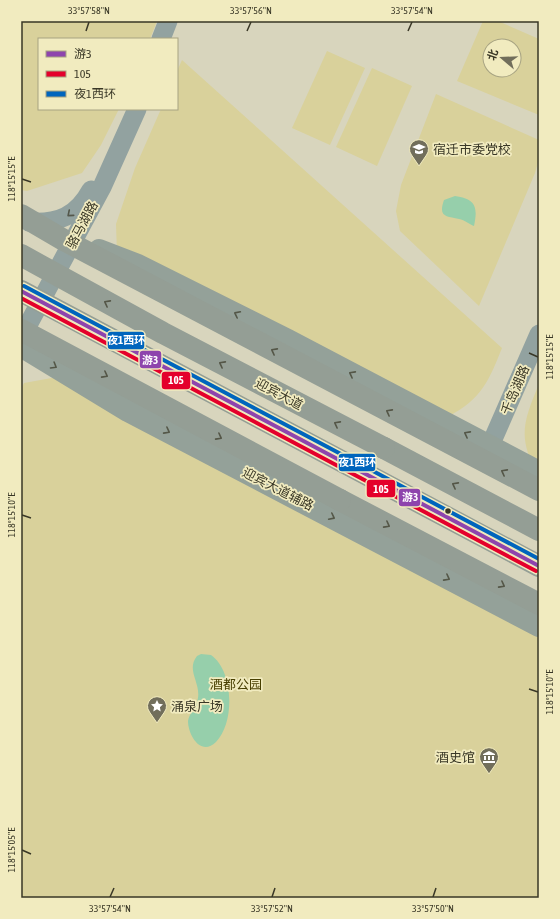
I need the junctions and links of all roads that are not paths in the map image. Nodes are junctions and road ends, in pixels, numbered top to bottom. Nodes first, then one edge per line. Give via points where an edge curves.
1 (169, 21) edge
2 (161, 38) edge
3 (164, 38) edge
4 (133, 110) edge
5 (137, 110) edge
6 (21, 216) edge
7 (21, 221) edge
8 (73, 241) junction
9 (21, 255) edge
10 (21, 291) edge
11 (21, 330) edge
12 (539, 334) edge
13 (21, 338) edge
14 (21, 346) edge
15 (490, 446) junction
16 (539, 472) edge
17 (539, 490) edge
18 (539, 530) edge
19 (539, 566) edge
20 (539, 604) edge
21 (539, 626) edge

1 - 2 street
1 - 3 street
4 -> 7 street via 88,197 68,217 49,223
5 - 8 street, 骆马湖路 via 102,187
17 -> 6 highway, bridge
7 - 8 main road
8 - 13 street, 骆马湖路
15 -> 8 main road via 138,265
18 -> 9 highway, 迎宾大道, bridge via 162,333
10 - 19 highway, bridge
11 -> 20 highway, bridge
12 - 15 street, 千岛湖路
14 -> 21 main road, 迎宾大道辅路 via 128,411
15 - 16 main road

